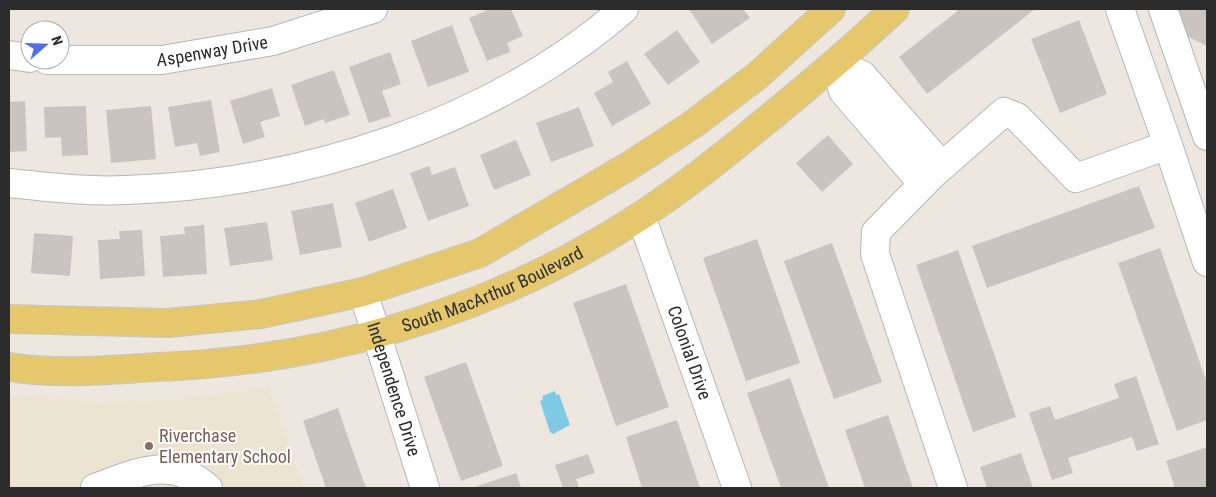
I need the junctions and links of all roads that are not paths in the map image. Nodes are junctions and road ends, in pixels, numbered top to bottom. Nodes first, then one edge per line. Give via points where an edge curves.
1 (373, 9) edge
2 (624, 9) edge
3 (831, 9) edge
4 (895, 9) edge
5 (1120, 9) edge
6 (1163, 9) edge
7 (806, 33) junction
8 (70, 60) edge
9 (836, 64) junction
10 (1207, 136) edge
11 (1168, 145) junction
12 (932, 175) junction
13 (9, 183) edge
14 (641, 216) junction
15 (1207, 262) edge
16 (363, 292) junction
17 (9, 319) edge
18 (375, 334) junction
19 (9, 367) edge
20 (95, 488) edge
21 (208, 488) edge
22 (425, 488) edge
23 (737, 488) edge
24 (953, 488) edge

1 - 8 street, Aspenway Drive via 273,41 162,60
2 - 13 street via 563,58 508,90 440,121 322,163 176,188 78,190
3 - 7 main road, South MacArthur Boulevard
4 - 9 main road, South MacArthur Boulevard
5 - 11 street
6 - 10 street
7 - 9 main road
7 - 16 main road, South MacArthur Boulevard via 757,76 692,125 532,224 480,253
9 - 12 street via 843,91
9 - 14 main road, South MacArthur Boulevard via 700,175
11 - 12 street via 1076,178 1017,117 1004,112
11 - 15 street
12 - 24 street via 876,232 875,254
14 - 18 main road, South MacArthur Boulevard via 576,255 511,286 441,315
14 - 23 street, Colonial Drive
16 - 17 main road, South MacArthur Boulevard via 261,314 168,323
16 - 18 street, Independence Drive
18 - 19 main road, South MacArthur Boulevard via 294,352 206,365 40,372
18 - 22 street, Independence Drive
20 - 21 street via 138,472 172,468 199,480

